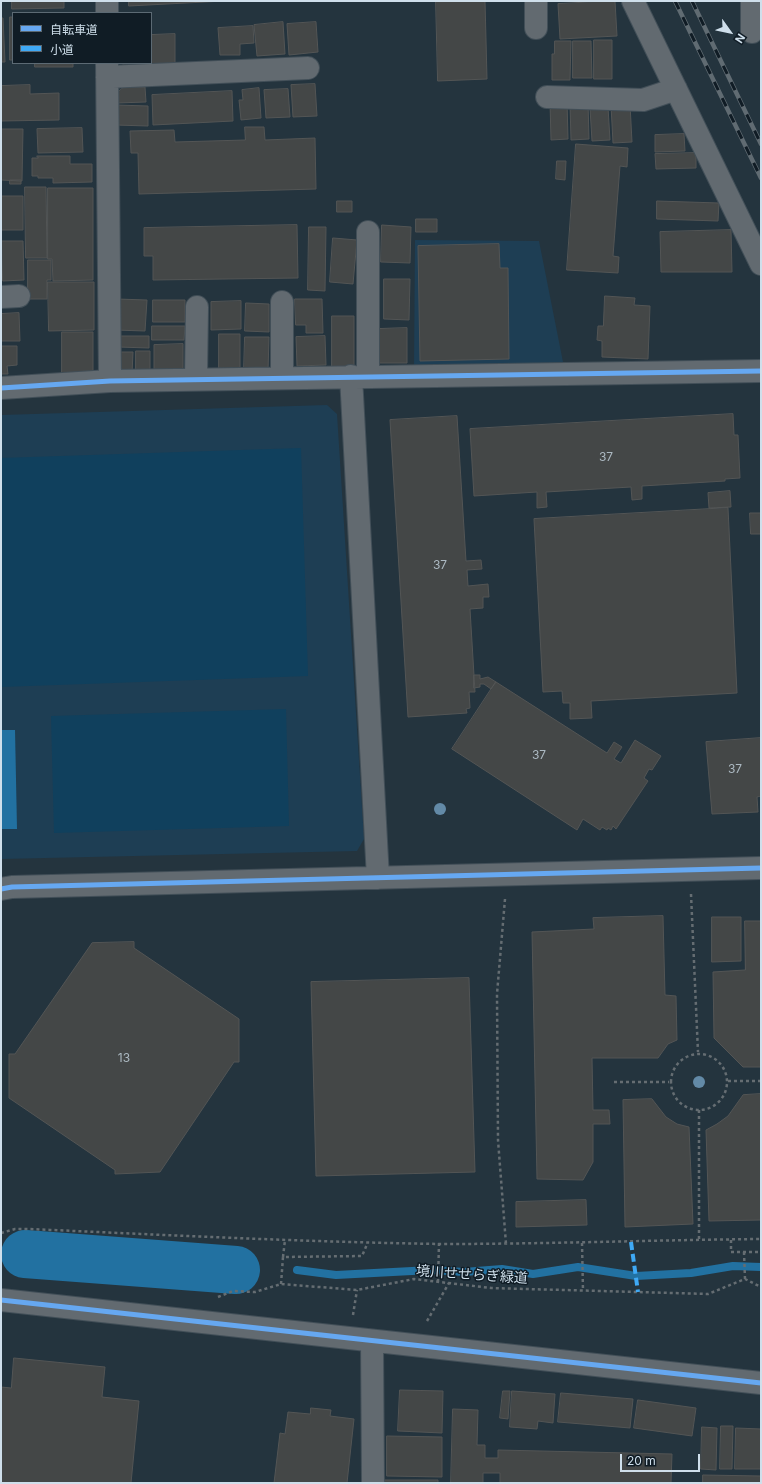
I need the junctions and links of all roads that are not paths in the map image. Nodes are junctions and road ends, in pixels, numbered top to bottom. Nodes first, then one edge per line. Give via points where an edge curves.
1 (107, 1) edge
2 (536, 1) edge
3 (633, 1) edge
4 (752, 1) edge
5 (107, 12) edge
6 (536, 28) dead end
7 (752, 32) dead end
8 (308, 68) dead end
9 (107, 70) edge
10 (676, 89) junction
11 (547, 97) dead end
12 (368, 232) dead end
13 (761, 264) edge
14 (282, 302) dead end
15 (197, 307) dead end
16 (761, 370) edge
17 (360, 376) junction
18 (282, 378) junction
19 (196, 379) junction
20 (110, 381) junction
21 (1, 388) edge
22 (761, 868) edge
23 (378, 878) junction
24 (1, 889) edge
25 (1, 1300) edge
26 (372, 1342) junction
27 (761, 1383) edge
28 (373, 1483) edge

1 - 5 street
2 - 6 street
3 - 10 street
4 - 7 street
8 - 9 street
9 - 20 street
10 - 11 street via 643,100
10 - 13 street
12 - 17 street
14 - 18 street
15 - 19 street
16 - 17 street
17 - 18 street
17 - 23 street
18 - 19 street
19 - 20 street
20 - 21 street
22 - 23 street
23 - 24 street
25 - 26 street
26 - 27 street
26 - 28 street

